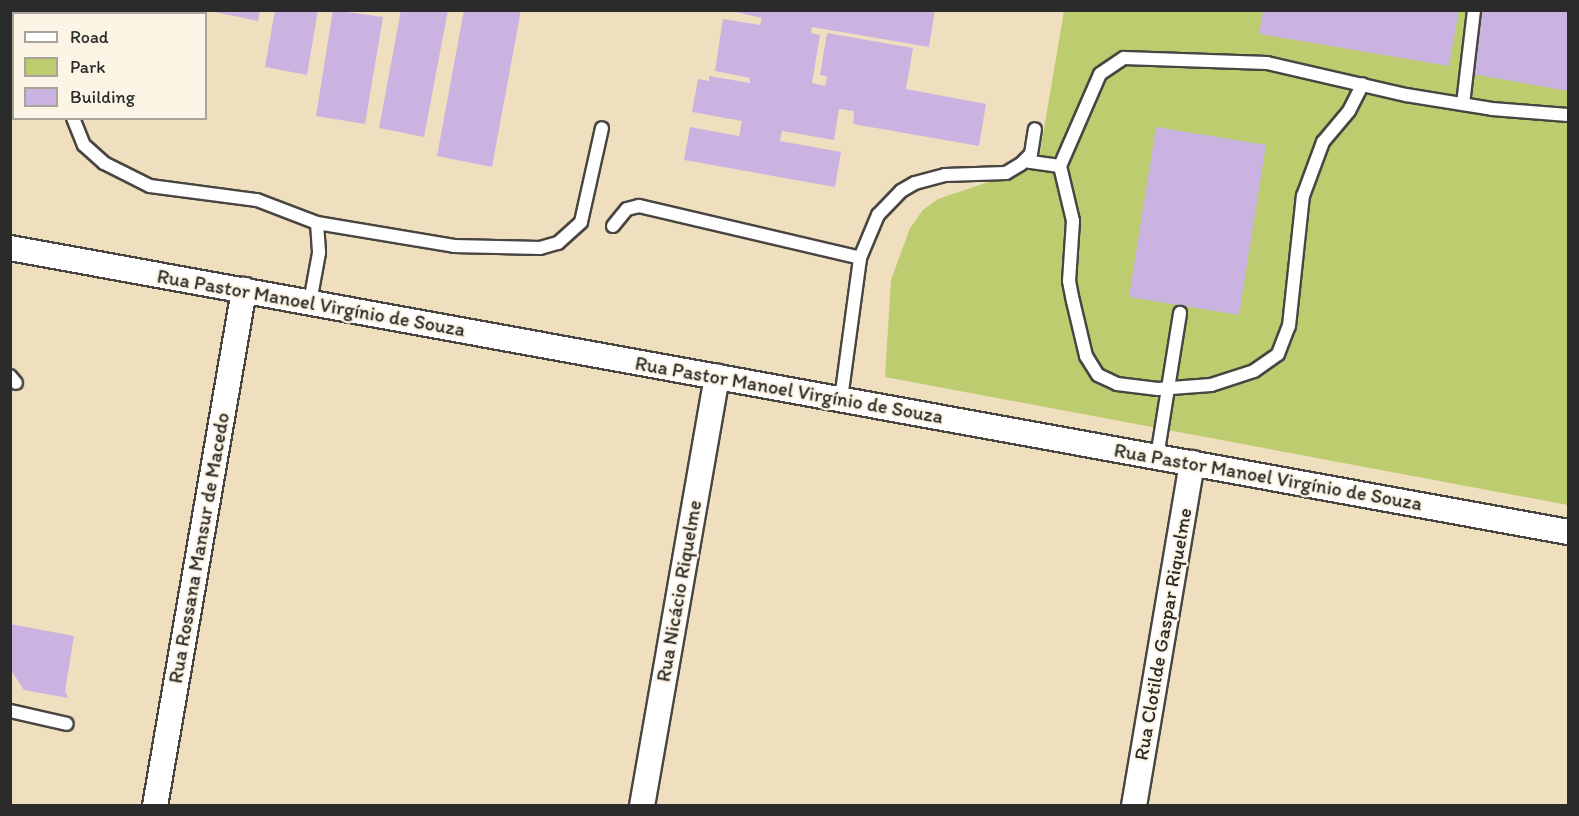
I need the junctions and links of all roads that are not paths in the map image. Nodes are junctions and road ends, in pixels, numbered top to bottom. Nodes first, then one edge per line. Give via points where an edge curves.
1 (1474, 10) edge
2 (1363, 84) junction
3 (1463, 104) junction
4 (1569, 115) edge
5 (74, 120) edge
6 (602, 128) dead end
7 (1035, 129) dead end
8 (1024, 161) junction
9 (1060, 166) junction
10 (316, 223) junction
11 (614, 226) dead end
12 (10, 248) edge
13 (860, 258) junction
14 (244, 290) junction
15 (310, 302) junction
16 (1180, 313) dead end
17 (717, 377) junction
18 (1168, 388) junction
19 (841, 399) junction
20 (1157, 457) junction
21 (1192, 463) junction
22 (1569, 532) edge
23 (10, 711) edge
24 (67, 724) dead end
25 (155, 806) edge
26 (642, 806) edge
27 (1134, 806) edge

1 - 3 lane
2 - 3 lane
2 - 9 lane via 1267,63 1124,58 1100,74
2 - 18 lane via 1349,111 1323,142 1303,196 1288,326 1278,354 1254,371 1211,384
3 - 4 lane
5 - 10 lane via 84,145 104,163 150,186 257,200
6 - 10 lane via 581,222 558,243 540,248 454,246
7 - 8 lane via 1031,154
8 - 9 lane
8 - 13 lane via 1006,173 945,175 901,191 878,215
9 - 18 lane via 1073,221 1069,281 1086,356 1098,375 1117,384
10 - 15 lane via 319,253
11 - 13 lane via 627,209 639,206
12 - 14 street, Rua Pastor Manoel Virgínio de Souza
13 - 19 lane
14 - 15 street, Rua Pastor Manoel Virgínio de Souza
14 - 25 street, Rua Rossana Mansur de Macedo
15 - 17 street, Rua Pastor Manoel Virgínio de Souza
16 - 18 lane
17 - 19 street, Rua Pastor Manoel Virgínio de Souza
17 - 26 street, Rua Nicácio Riquelme
18 - 20 lane
19 - 20 street, Rua Pastor Manoel Virgínio de Souza
20 - 21 street, Rua Pastor Manoel Virgínio de Souza
21 - 22 street, Rua Pastor Manoel Virgínio de Souza
21 - 27 street, Rua Clotilde Gaspar Riquelme
23 - 24 lane

